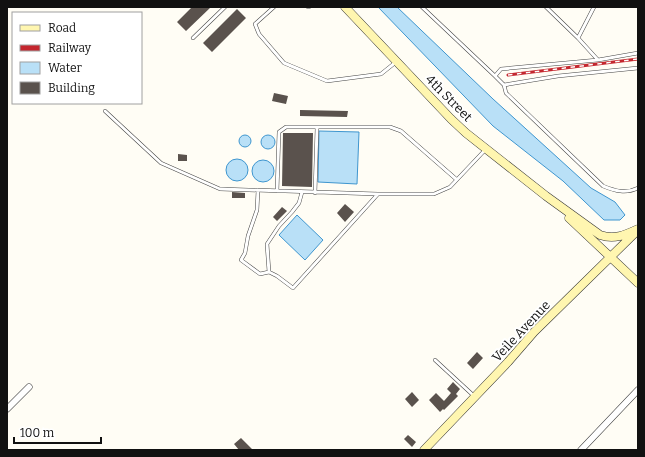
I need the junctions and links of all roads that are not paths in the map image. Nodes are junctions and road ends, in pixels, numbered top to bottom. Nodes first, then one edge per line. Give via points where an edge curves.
1 (224, 7) edge
2 (274, 7) edge
3 (345, 7) edge
4 (422, 7) edge
5 (546, 7) edge
6 (594, 7) edge
7 (193, 38) dead end
8 (578, 38) junction
9 (638, 53) edge
10 (598, 60) junction
11 (396, 62) junction
12 (638, 68) edge
13 (495, 76) junction
14 (504, 84) junction
15 (105, 111) dead end
16 (317, 128) junction
17 (486, 149) junction
18 (456, 179) junction
19 (638, 188) edge
20 (258, 190) junction
21 (277, 191) junction
22 (302, 192) junction
23 (315, 193) junction
24 (378, 194) junction
25 (546, 196) junction
26 (638, 229) edge
27 (611, 257) junction
28 (268, 272) junction
29 (638, 283) edge
30 (436, 360) dead end
31 (29, 387) dead end
32 (638, 390) edge
33 (475, 397) junction
34 (7, 409) edge
35 (424, 450) edge
36 (581, 450) edge

1 - 7 lane
2 - 11 lane via 255,24 259,34 284,64 327,81 381,74
3 - 11 street, 4th Street
4 - 13 lane
5 - 8 lane
6 - 8 lane
8 - 10 lane
9 - 10 lane
10 - 13 lane via 501,69
11 - 17 street, 4th Street via 450,118
12 - 14 lane
13 - 14 lane
14 - 19 lane via 506,93 603,186 620,192
15 - 20 lane via 161,163 170,168 220,189
16 - 18 lane via 390,127 401,131
16 - 21 lane via 286,127 279,132
16 - 23 lane
17 - 18 lane
17 - 25 street, 4th Street
18 - 24 lane via 450,187 434,194
20 - 21 lane
20 - 28 lane via 256,210 241,260 260,274
21 - 22 lane
22 - 23 lane
22 - 28 lane via 299,203 267,244
23 - 24 lane
24 - 28 lane via 293,288
25 - 26 street via 605,237 620,237
25 - 27 street
26 - 27 street, Veile Avenue
27 - 29 street
27 - 33 street, Veile Avenue via 534,332
30 - 33 lane
31 - 34 street
32 - 36 street
33 - 35 street, Veile Avenue

